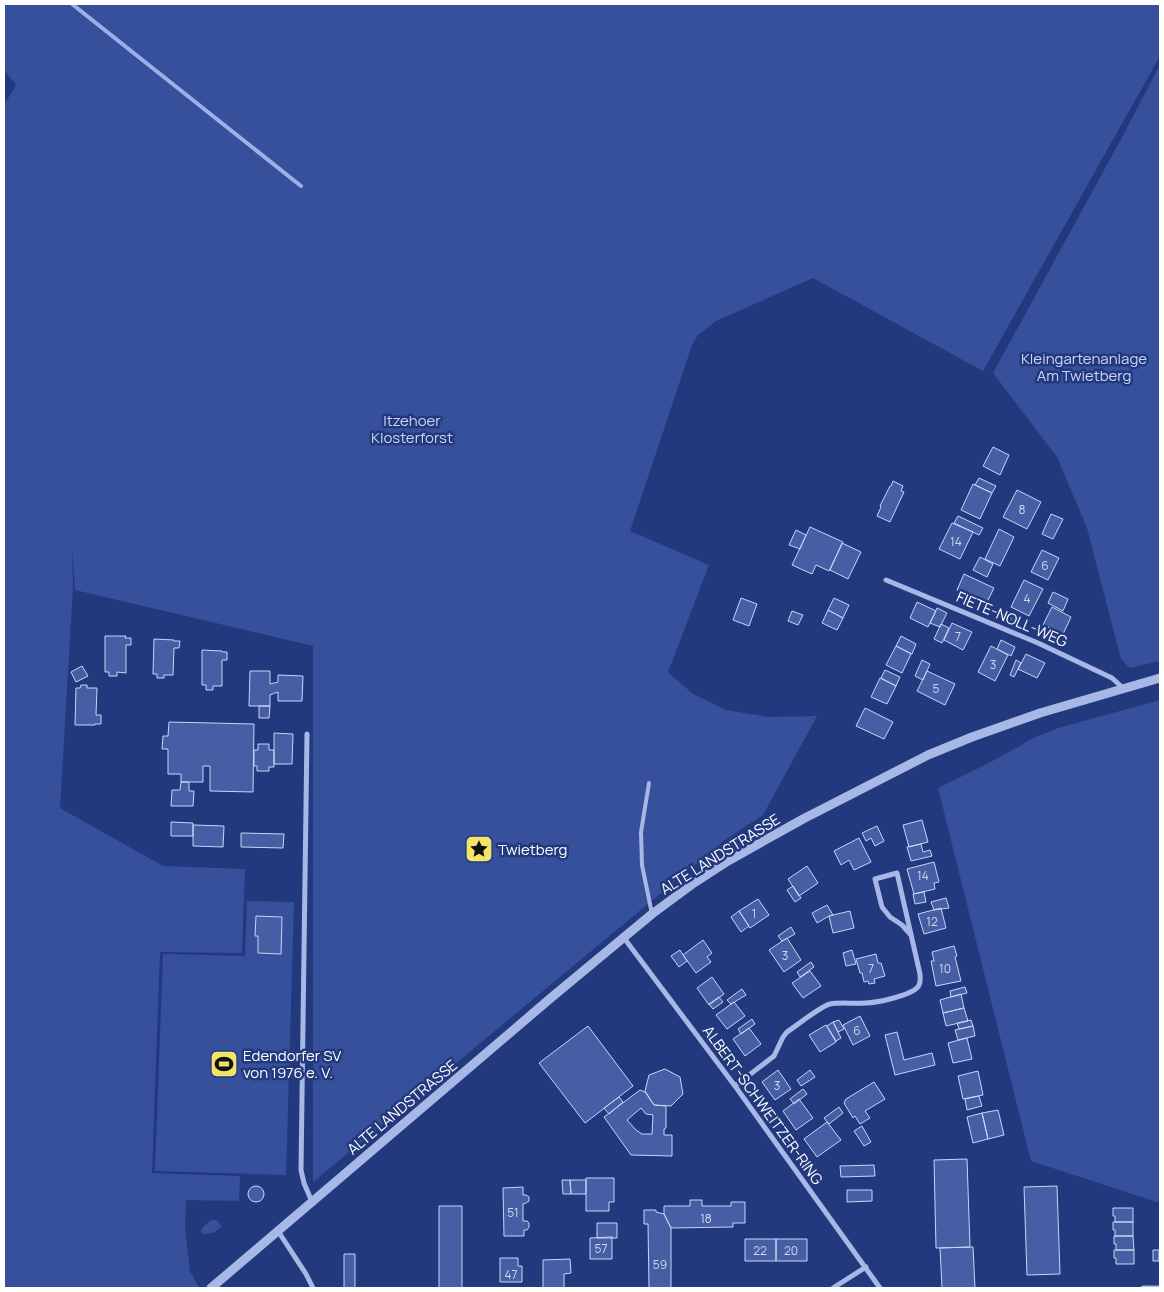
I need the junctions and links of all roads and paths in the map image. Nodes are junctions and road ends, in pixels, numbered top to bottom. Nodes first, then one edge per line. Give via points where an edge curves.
1 (886, 580) dead end
2 (1160, 678) edge
3 (1123, 688) junction
4 (308, 734) dead end
5 (649, 783) dead end
6 (652, 914) junction
7 (911, 935) junction
8 (624, 938) junction
9 (735, 1086) junction
10 (312, 1202) junction
11 (278, 1231) junction
12 (866, 1267) junction
13 (211, 1288) edge
14 (313, 1288) edge
15 (833, 1288) edge
16 (880, 1288) edge
17 (1144, 1288) edge
18 (1158, 1288) edge

1 - 3 street, FIETE-NOLL-WEG via 1038,643 1112,678
2 - 3 street, ALTE LANDSTRASSE
3 - 6 street, ALTE LANDSTRASSE via 1040,713 920,759 728,861
4 - 10 street via 301,1170
5 - 6 lane via 641,832 642,865
6 - 8 street, ALTE LANDSTRASSE
7 - 7 street via 882,908 875,879 897,874
7 - 9 street via 920,974 919,987 874,1003 826,1005 787,1032 774,1056
8 - 9 street, ALBERT-SCHWEITZER-RING
8 - 10 street, ALTE LANDSTRASSE
9 - 12 street, ALBERT-SCHWEITZER-RING
10 - 11 street, ALTE LANDSTRASSE
11 - 13 street, ALTE LANDSTRASSE
11 - 14 street
12 - 15 street
12 - 16 street, ALBERT-SCHWEITZER-RING
17 - 18 street

